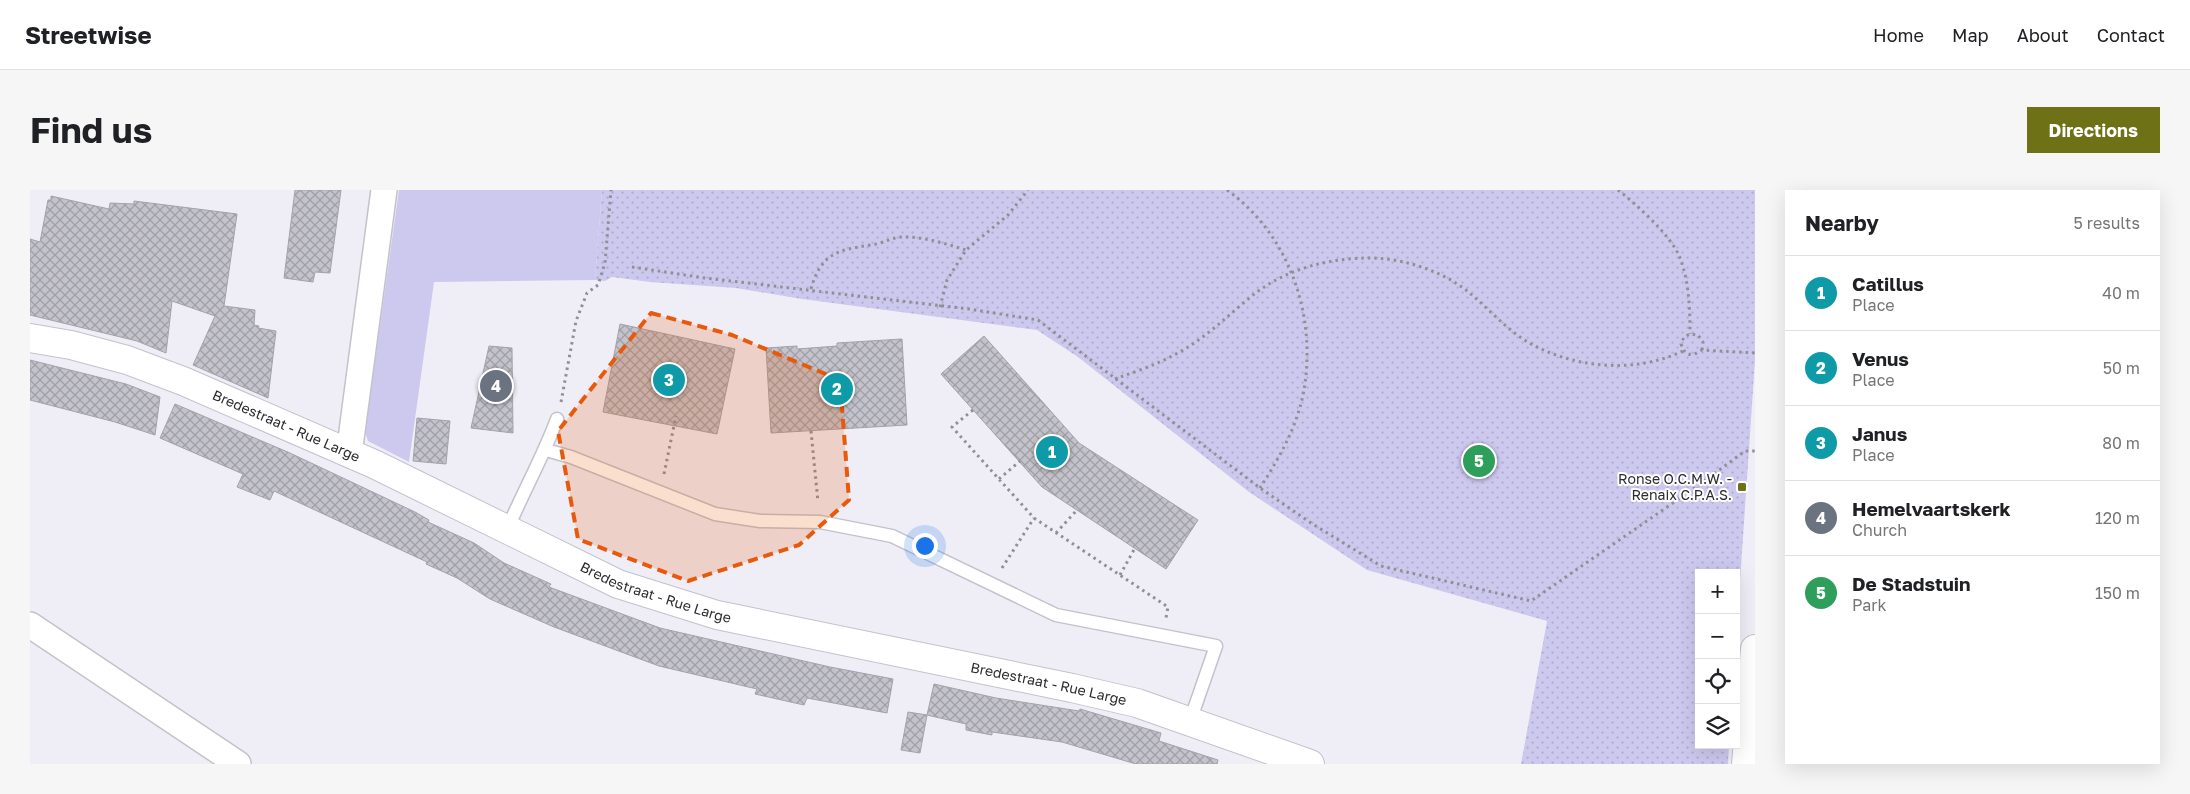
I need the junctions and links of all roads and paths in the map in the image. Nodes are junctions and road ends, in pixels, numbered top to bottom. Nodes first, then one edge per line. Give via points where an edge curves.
1 (384, 190) edge
2 (611, 190) edge
3 (1028, 190) edge
4 (1226, 190) edge
5 (1618, 190) edge
6 (966, 250) junction
7 (632, 267) dead end
8 (1292, 272) junction
9 (811, 289) junction
10 (940, 307) junction
11 (1690, 334) junction
12 (30, 338) edge
13 (1702, 350) junction
14 (1683, 351) junction
15 (1755, 353) edge
16 (1115, 379) junction
17 (974, 410) dead end
18 (676, 416) dead end
19 (557, 419) joint
20 (811, 431) dead end
21 (546, 450) junction
22 (1755, 451) edge
23 (349, 454) junction
24 (1020, 462) dead end
25 (999, 479) junction
26 (1260, 488) junction
27 (660, 493) junction
28 (1077, 510) dead end
29 (1034, 518) junction
30 (820, 522) junction
31 (508, 530) junction
32 (1056, 533) junction
33 (1135, 548) dead end
34 (1120, 575) junction
35 (992, 584) junction
36 (30, 625) edge
37 (1163, 636) junction
38 (1755, 648) edge
39 (1190, 721) junction
40 (238, 764) edge
41 (1310, 764) edge
42 (1746, 764) edge

1 - 23 street
2 - 19 path via 604,263 598,285 587,293 576,321
3 - 6 path via 1008,215
4 - 8 path via 1262,224
5 - 11 path via 1654,223 1680,257 1690,304
6 - 9 path via 936,240 901,237 847,248 832,254 815,275
6 - 10 path via 947,280
7 - 9 path
8 - 14 path via 1336,260 1394,260 1447,279 1470,293 1533,345 1560,356 1589,363 1632,366 1664,360
8 - 16 path via 1254,294 1175,355
8 - 26 path via 1306,325 1307,367 1302,397 1289,435
9 - 10 path
10 - 16 path via 1038,320
11 - 13 path via 1698,335 1703,342
11 - 14 path via 1681,344
12 - 23 street, Bredestraat - Rue Large via 127,360 236,403
13 - 14 path via 1693,356
13 - 15 path
16 - 26 path
17 - 25 path via 952,427
18 - 27 path
19 - 21 lane
20 - 30 path
21 - 27 lane via 571,456
21 - 31 lane
22 - 26 path via 1745,451 1531,600 1381,566
23 - 31 street, Bredestraat - Rue Large
24 - 25 path
25 - 29 path
27 - 30 lane via 715,514 760,520
28 - 32 path
29 - 32 path
29 - 35 path
30 - 35 lane via 892,536
31 - 39 street, Bredestraat - Rue Large via 618,584 708,613 1072,688 1137,703
32 - 34 path
33 - 34 path
34 - 37 path via 1168,607
35 - 37 lane via 1056,615
36 - 40 street
37 - 39 lane via 1216,646
38 - 42 street
39 - 41 street, Bredestraat - Rue Large

